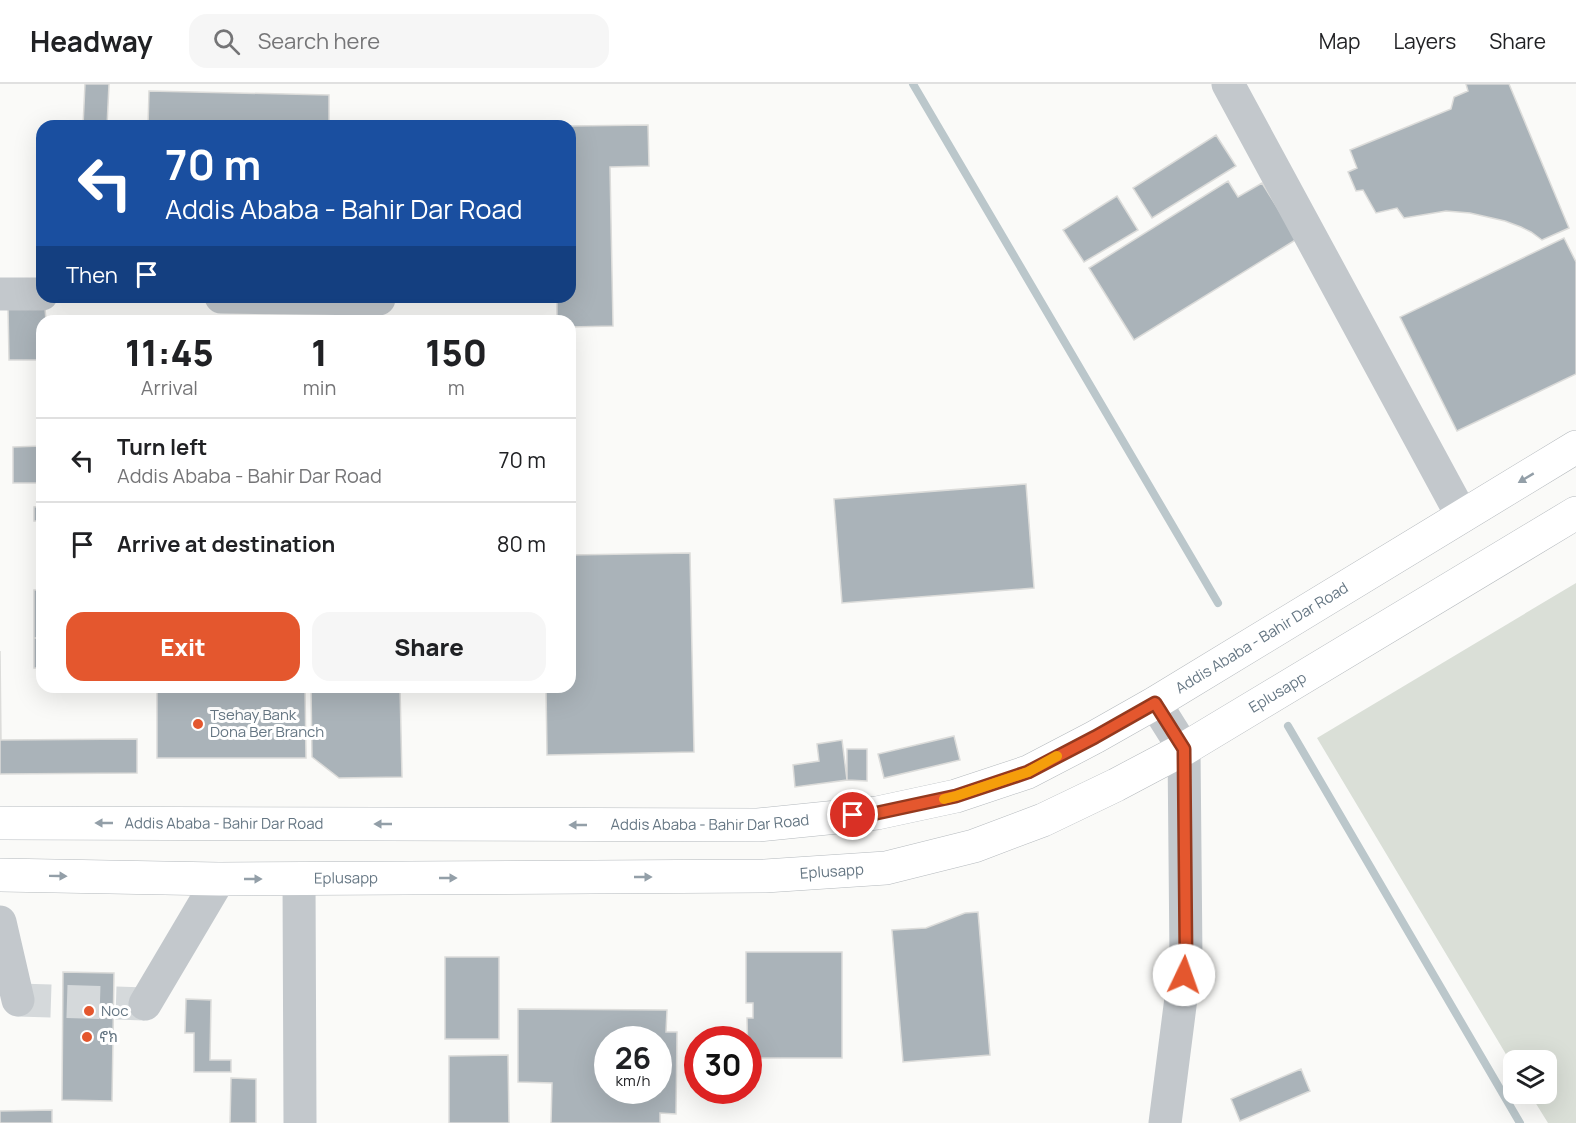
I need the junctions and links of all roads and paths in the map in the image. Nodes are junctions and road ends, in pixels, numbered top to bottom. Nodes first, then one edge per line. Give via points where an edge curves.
1 (1228, 84) edge
2 (0, 294) edge
3 (36, 294) edge
4 (1576, 447) edge
5 (1576, 513) edge
6 (1462, 516) junction
7 (1155, 703) junction
8 (1184, 749) junction
9 (0, 823) edge
10 (0, 875) edge
11 (219, 879) junction
12 (299, 879) junction
13 (0, 922) edge
14 (18, 1000) dead end
15 (144, 1004) dead end
16 (1167, 1122) edge
17 (300, 1123) edge

1 - 6 street
2 - 3 street
4 -> 6 highway, Addis Ababa - Bahir Dar Road
5 - 8 highway, Eplusapp
6 - 7 highway, Addis Ababa - Bahir Dar Road
7 - 8 street
7 -> 9 highway, Addis Ababa - Bahir Dar Road via 1028,772 956,796 877,813 758,825
12 -> 8 highway, Eplusapp via 765,876 886,868 974,846 1043,820
8 - 16 street via 1186,960
10 -> 11 highway, Eplusapp
11 -> 12 highway, Eplusapp
11 - 15 street
12 - 17 street
13 - 14 street

